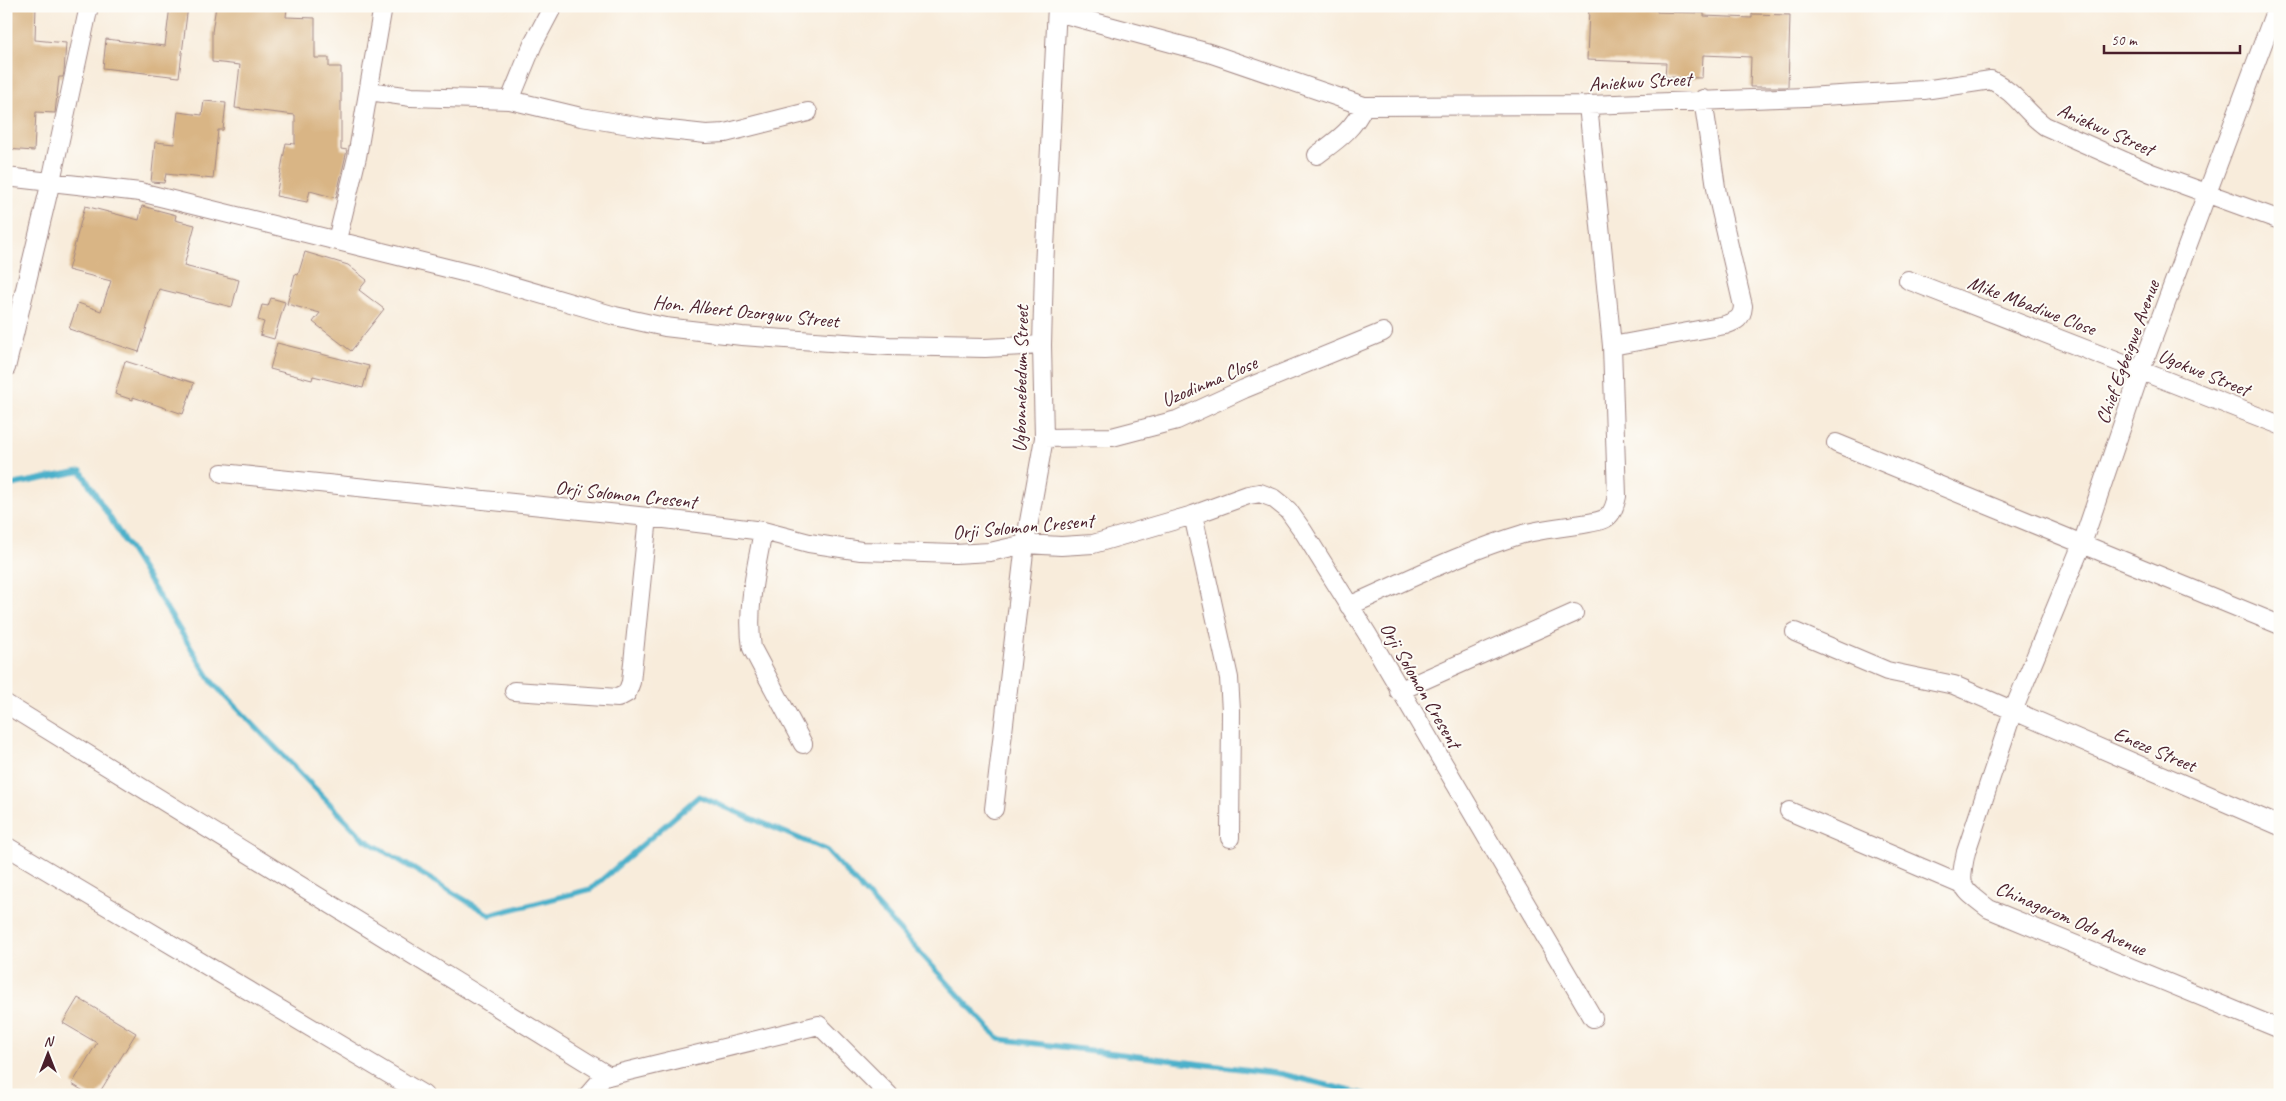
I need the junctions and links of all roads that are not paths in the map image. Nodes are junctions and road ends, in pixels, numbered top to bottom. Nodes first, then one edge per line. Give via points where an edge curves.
1 (89, 6) edge
2 (382, 6) edge
3 (552, 6) edge
4 (1057, 9) edge
5 (2276, 16) edge
6 (369, 91) junction
7 (1703, 99) junction
8 (510, 100) junction
9 (1588, 105) junction
10 (1364, 106) junction
11 (808, 112) dead end
12 (1317, 155) dead end
13 (6, 177) edge
14 (51, 181) junction
15 (2207, 194) junction
16 (2280, 220) edge
17 (337, 240) junction
18 (1908, 280) dead end
19 (1383, 332) dead end
20 (1042, 345) junction
21 (1612, 346) junction
22 (6, 368) edge
23 (2141, 370) junction
24 (2280, 425) edge
25 (1044, 438) junction
26 (1836, 443) dead end
27 (222, 473) dead end
28 (1193, 515) junction
29 (648, 517) junction
30 (763, 531) junction
31 (1025, 544) junction
32 (2082, 544) junction
33 (1349, 606) junction
34 (1574, 613) dead end
35 (2280, 625) edge
36 (1795, 632) dead end
37 (514, 691) dead end
38 (1399, 691) junction
39 (6, 704) edge
40 (2013, 711) junction
41 (803, 744) dead end
42 (994, 809) dead end
43 (1789, 812) dead end
44 (2280, 826) edge
45 (1230, 838) dead end
46 (6, 846) edge
47 (1962, 885) junction
48 (1593, 1018) dead end
49 (2280, 1029) edge
50 (608, 1076) junction
51 (424, 1095) edge
52 (588, 1095) edge
53 (890, 1095) edge

1 - 14 street
2 - 6 street
3 - 8 street
4 - 10 street, Aniekwu Street via 1209,53
4 - 20 street, Ugbonnebedum Street
5 - 15 street, Chief Egbeigwe Avenue
6 - 8 street via 411,97
6 - 17 street
7 - 9 street, Aniekwu Street
7 - 15 street, Aniekwu Street via 1886,94 1991,80 2015,95 2045,126
7 - 21 street via 1717,194 1743,306 1742,314 1738,321 1724,325
8 - 11 street via 642,128 706,134 724,133
9 - 10 street, Aniekwu Street
9 - 21 street
10 - 12 street via 1357,122
13 - 14 street, Hon. Albert Ozorgwu Street
14 - 17 street, Hon. Albert Ozorgwu Street via 140,192
14 - 22 street
15 - 16 street, Aniekwu Street
15 - 23 street, Chief Egbeigwe Avenue
17 - 20 street, Hon. Albert Ozorgwu Street via 665,327 889,346 985,348
18 - 23 street, Mike Mbadiwe Close
19 - 25 street, Uzodinma Close via 1177,420 1112,438
20 - 25 street, Ugbonnebedum Street
21 - 33 street via 1617,496 1609,517 1524,534 1456,559
23 - 24 street, Ugokwe Street
23 - 32 street, Chief Egbeigwe Avenue
25 - 31 street, Ugbonnebedum Street
26 - 32 street
27 - 29 street, Orji Solomon Cresent
28 - 31 street, Orji Solomon Cresent via 1093,544
28 - 33 street, Orji Solomon Cresent via 1248,494 1260,493 1273,498 1288,510 1303,531
28 - 45 street via 1229,678
29 - 30 street, Orji Solomon Cresent
29 - 37 street via 637,637 627,692 618,698
30 - 31 street, Orji Solomon Cresent via 809,543 861,551 955,554 990,552
30 - 41 street via 751,609 749,631 752,648
31 - 42 street, Ugbonnebedum Street
32 - 35 street
32 - 40 street, Chief Egbeigwe Avenue
33 - 38 street, Orji Solomon Cresent
34 - 38 street
36 - 40 street, Eneze Street via 1887,671 1954,685
38 - 48 street, Orji Solomon Cresent
39 - 50 street
40 - 44 street, Eneze Street
40 - 47 street, Chief Egbeigwe Avenue via 1966,852
43 - 47 street
46 - 51 street
47 - 49 street, Chinagorom Odo Avenue via 1989,909
50 - 52 street
50 - 53 street via 819,1025

